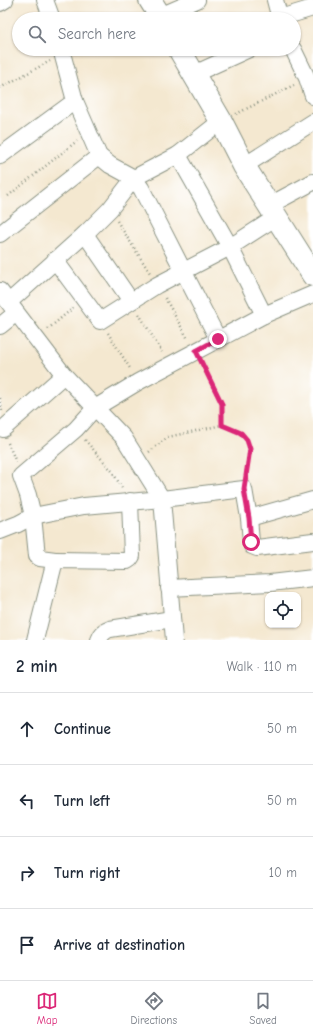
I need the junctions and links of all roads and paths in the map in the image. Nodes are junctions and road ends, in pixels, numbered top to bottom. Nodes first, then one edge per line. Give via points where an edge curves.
1 (6, 0) edge
2 (45, 0) edge
3 (275, 0) edge
4 (188, 2) edge
5 (0, 3) edge
6 (313, 8) edge
7 (49, 12) edge
8 (157, 12) edge
9 (278, 12) edge
10 (300, 12) edge
11 (54, 56) edge
12 (63, 56) edge
13 (183, 56) edge
14 (234, 56) edge
15 (297, 56) edge
16 (194, 74) junction
17 (310, 77) edge
18 (0, 88) edge
19 (313, 96) edge
20 (76, 101) junction
21 (221, 121) junction
22 (313, 122) edge
23 (88, 132) junction
24 (178, 155) junction
25 (0, 156) edge
26 (99, 156) junction
27 (244, 166) junction
28 (134, 178) junction
29 (313, 182) edge
30 (8, 196) dead end
31 (110, 209) junction
32 (272, 212) junction
33 (0, 234) edge
34 (85, 234) junction
35 (230, 247) junction
36 (307, 253) edge
37 (55, 260) junction
38 (183, 271) junction
39 (313, 275) edge
40 (157, 285) junction
41 (313, 294) edge
42 (84, 299) junction
43 (131, 301) junction
44 (8, 302) edge
45 (264, 315) junction
46 (100, 321) junction
47 (0, 326) edge
48 (37, 339) junction
49 (218, 339) junction
50 (196, 351) junction
51 (170, 365) junction
52 (64, 375) junction
53 (138, 382) junction
54 (95, 408) junction
55 (222, 425) junction
56 (76, 429) junction
57 (3, 430) joint
58 (139, 460) junction
59 (21, 476) junction
60 (244, 489) junction
61 (162, 500) junction
62 (313, 500) edge
63 (130, 501) junction
64 (33, 516) junction
65 (249, 518) junction
66 (0, 531) edge
67 (313, 541) edge
68 (55, 560) junction
69 (313, 578) edge
70 (169, 588) junction
71 (172, 619) junction
72 (36, 640) edge
73 (99, 640) edge
74 (174, 640) edge

1 - 5 street
2 - 7 street
3 - 9 street
4 - 8 street
6 - 10 street
11 - 18 path
12 - 20 street
13 - 16 main road
14 - 16 street
15 - 17 street
16 - 21 main road
17 - 19 street
17 - 21 path
20 - 23 street
20 - 25 street
21 - 24 street
21 - 27 main road
22 - 27 street
23 - 26 street
23 - 30 path
24 - 28 street
24 - 35 street
26 - 28 street
26 - 33 street
27 - 32 main road
28 - 31 street
28 - 38 street via 142,188
29 - 32 street
31 - 34 street
31 - 40 path
32 - 35 street
32 - 36 main road
34 - 37 street
34 - 43 street
35 - 38 street
35 - 45 street
36 - 39 main road
37 - 42 street
37 - 44 street
38 - 40 street
38 - 49 street
40 - 43 street
40 - 50 path
41 - 45 street
42 - 46 street
42 - 48 path
43 - 46 street
43 - 51 path
44 - 47 street
44 - 48 street
45 - 49 street
46 - 53 path
48 - 52 street
49 - 50 street
50 - 51 street
50 - 55 path via 222,404
51 - 53 street
52 - 54 street
52 - 57 street
53 - 54 street
54 - 56 street
54 - 58 street via 124,438
55 - 58 path via 168,437
55 - 60 path via 241,433 247,440 250,449
56 - 59 street
56 - 63 path via 112,471
57 - 59 path
58 - 61 street
59 - 64 street
60 - 61 street
60 - 65 street
61 - 63 street
61 - 70 street
62 - 65 street
63 - 64 street via 84,506
63 - 68 street via 130,559
64 - 66 street
64 - 68 street via 37,556
65 - 67 street via 252,546 257,548
68 - 72 street
69 - 70 street via 270,583
70 - 71 street
71 - 73 street via 110,629 103,632
71 - 74 street

